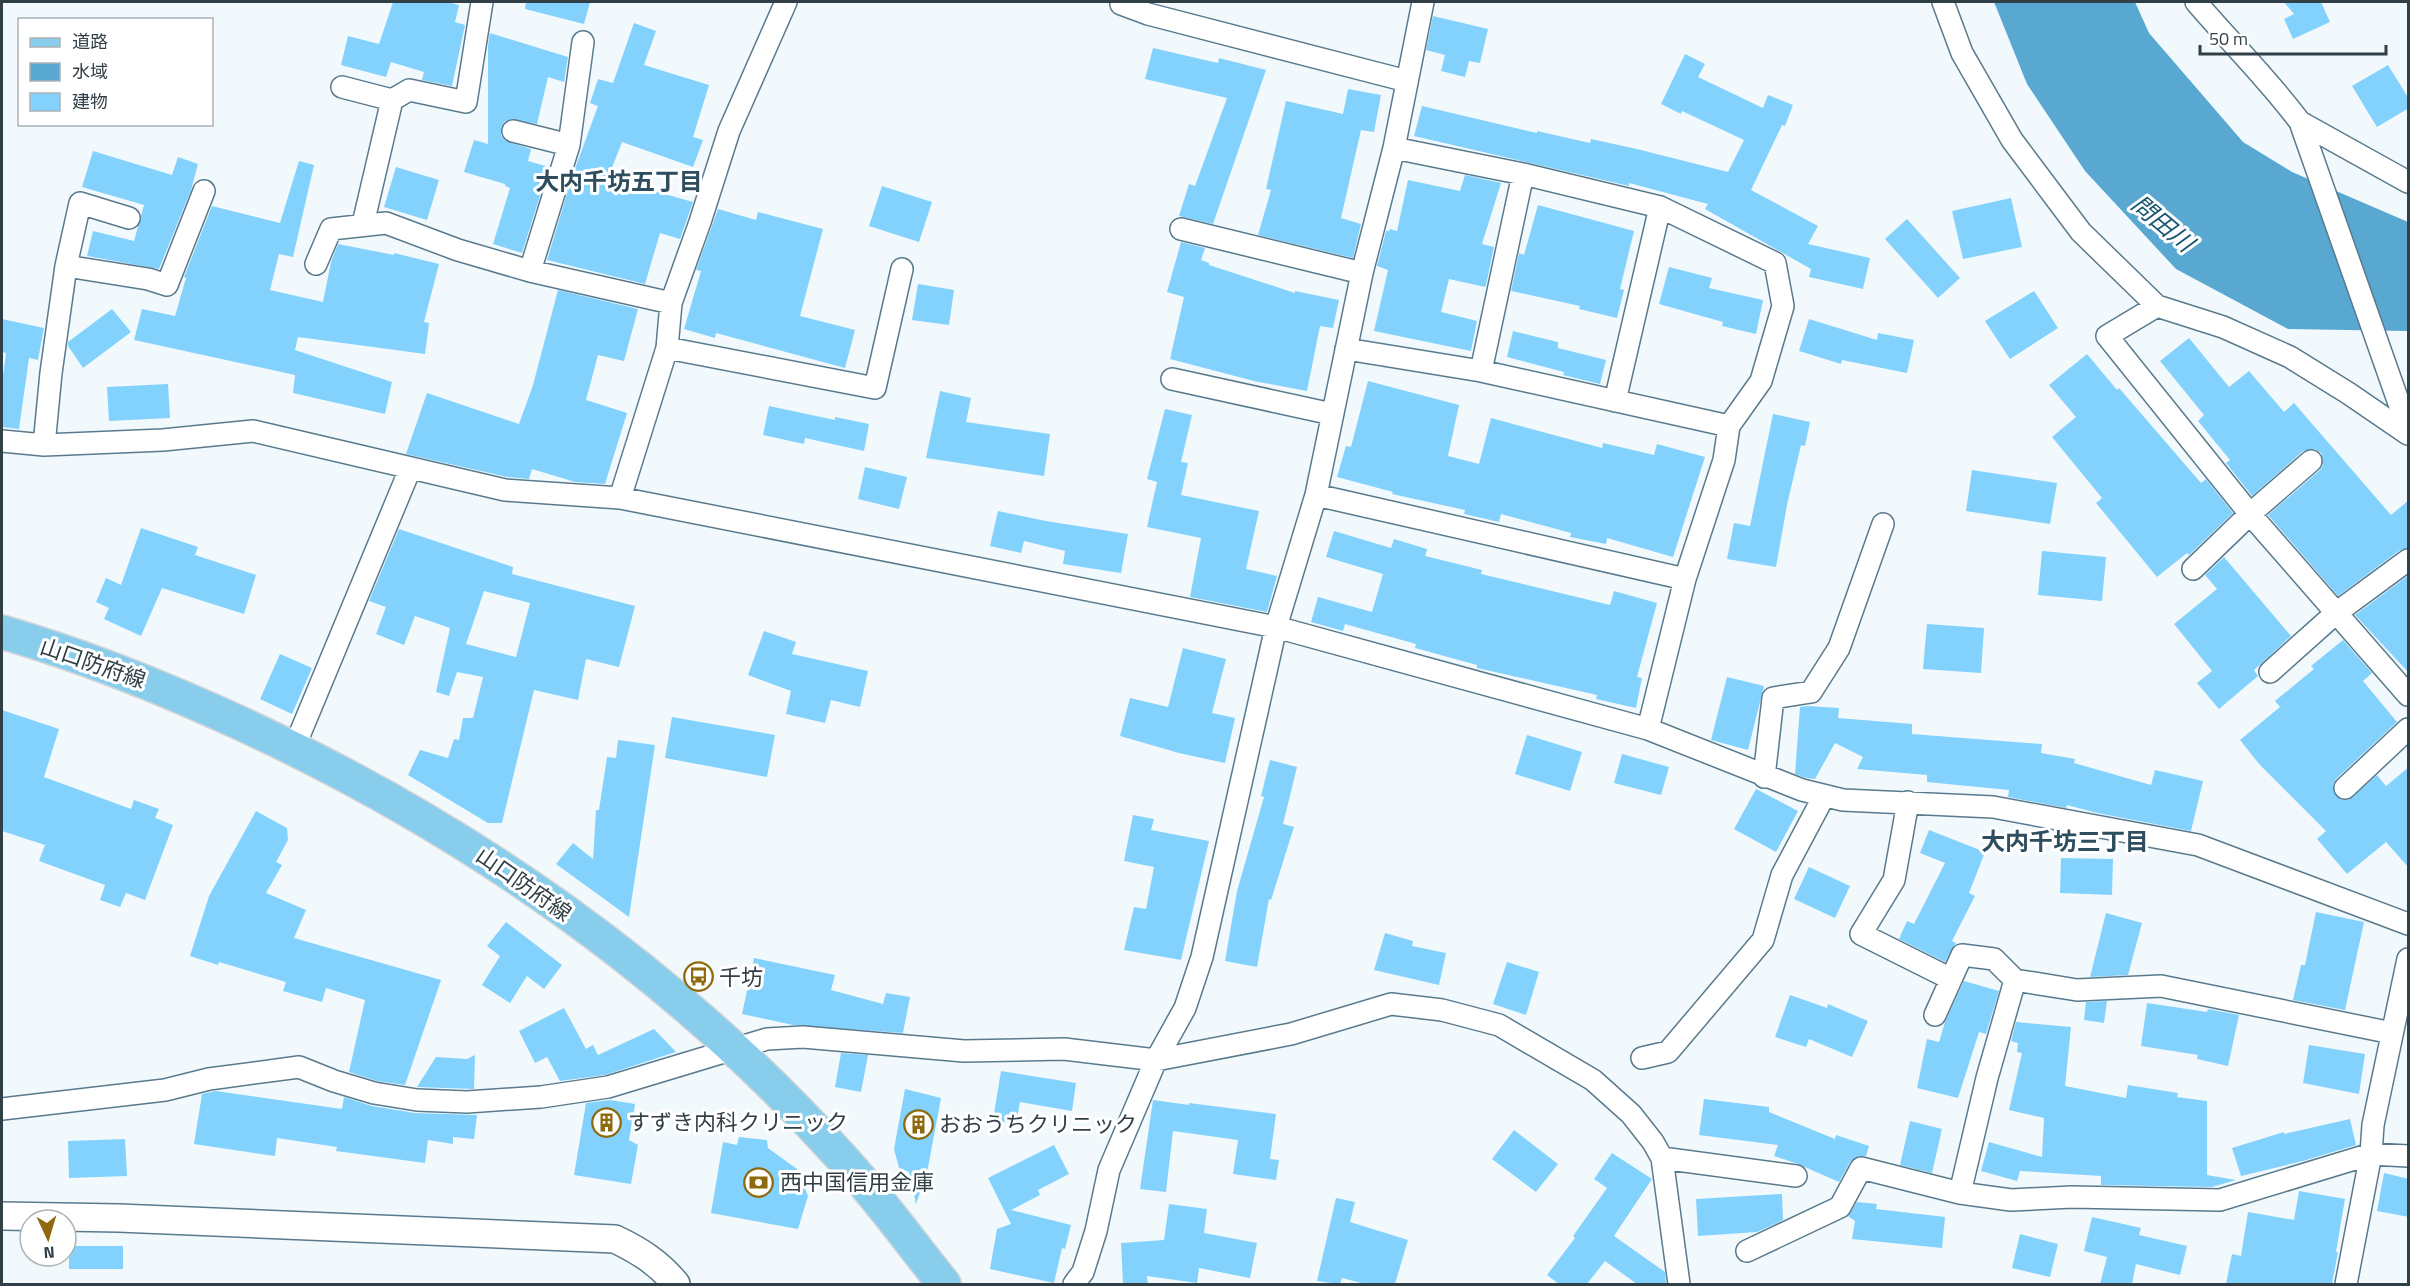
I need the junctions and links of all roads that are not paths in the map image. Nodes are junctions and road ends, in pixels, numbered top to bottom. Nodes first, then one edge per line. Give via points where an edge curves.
1 (482, 2) edge
2 (786, 2) edge
3 (1423, 2) edge
4 (1943, 2) edge
5 (2196, 2) edge
6 (1121, 4) dead end
7 (1149, 8) edge
8 (584, 42) dead end
9 (1407, 81) junction
10 (342, 87) dead end
11 (392, 100) junction
12 (2303, 130) junction
13 (513, 131) dead end
14 (569, 145) junction
15 (1394, 148) junction
16 (1523, 174) junction
17 (2409, 182) edge
18 (204, 191) dead end
19 (1660, 207) junction
20 (129, 218) dead end
21 (363, 224) junction
22 (1181, 228) dead end
23 (316, 264) dead end
24 (66, 266) junction
25 (902, 269) dead end
26 (530, 272) junction
27 (1362, 273) junction
28 (671, 303) junction
29 (2157, 306) junction
30 (667, 348) junction
31 (1346, 349) junction
32 (1481, 371) junction
33 (1172, 380) dead end
34 (1615, 401) junction
35 (1332, 414) junction
36 (1728, 426) junction
37 (2407, 426) edge
38 (2, 441) edge
39 (44, 445) junction
40 (2311, 461) dead end
41 (410, 469) junction
42 (1316, 495) junction
43 (620, 498) junction
44 (2250, 514) junction
45 (1883, 524) dead end
46 (2409, 560) edge
47 (2193, 569) dead end
48 (1685, 579) junction
49 (2337, 613) junction
50 (1276, 627) junction
51 (2, 632) edge
52 (2270, 672) dead end
53 (2409, 695) edge
54 (1648, 729) junction
55 (2409, 729) edge
56 (294, 748) junction
57 (1764, 777) junction
58 (2344, 788) dead end
59 (1824, 796) junction
60 (1908, 802) junction
61 (2409, 924) edge
62 (2409, 958) edge
63 (1951, 979) junction
64 (2015, 980) junction
65 (1935, 1015) dead end
66 (2392, 1033) junction
67 (733, 1048) junction
68 (1642, 1058) dead end
69 (1156, 1060) junction
70 (2, 1109) edge
71 (2371, 1154) junction
72 (2409, 1156) edge
73 (1662, 1158) junction
74 (1796, 1176) dead end
75 (1960, 1193) junction
76 (2, 1216) edge
77 (1747, 1251) dead end
78 (676, 1284) edge
79 (944, 1284) edge
80 (1074, 1284) edge
81 (1679, 1284) edge
82 (2346, 1284) edge

1 - 11 street via 466,102 409,90
2 - 28 street via 729,131
3 - 9 street
4 - 29 street via 1962,53 2012,141 2081,232
5 - 12 street via 2278,93
6 - 7 street
7 - 9 street
8 - 14 street
9 - 15 street
10 - 11 street
11 - 21 street
12 - 17 street
12 - 37 street
13 - 14 street
14 - 26 street
15 - 16 street
15 - 27 street
16 - 19 street
16 - 32 street
18 - 24 street via 167,285
19 - 34 street
19 - 36 street via 1775,263 1783,306 1761,381
20 - 24 street via 80,203
21 - 23 street via 331,229
21 - 26 street via 386,223
22 - 27 street
24 - 39 street
25 - 30 street via 875,388
26 - 28 street
27 - 31 street
28 - 30 street
29 - 37 street via 2223,327 2290,357
29 - 44 street via 2107,336
30 - 43 street
31 - 32 street
31 - 35 street
32 - 34 street
33 - 35 street
34 - 36 street
35 - 42 street
36 - 48 street via 1724,460
38 - 39 street
39 - 41 street via 253,431
40 - 44 street
41 - 43 street via 505,490
41 - 56 street
42 - 48 street
42 - 50 street
43 - 50 street
44 - 47 street
44 - 49 street
45 - 57 street via 1839,648 1811,692 1773,698
46 - 49 street
48 - 54 street
49 - 52 street
49 - 53 street
50 - 54 street
50 - 69 street via 1202,957 1185,1008
51 - 56 main road, 山口防府線 via 165,689
54 - 57 street
55 - 58 street
56 - 67 main road, 山口防府線 via 384,795 520,880 609,944
57 - 59 street
59 - 60 street
59 - 68 street via 1782,875 1763,940 1668,1052
60 - 61 street via 1994,807 2198,845
60 - 63 street via 1894,880 1862,934
62 - 66 street
63 - 64 street via 1962,955 1994,959
63 - 65 street
64 - 66 street via 2077,990 2161,986
64 - 75 street
66 - 71 street
67 - 69 street via 767,1039 802,1037 964,1051 1064,1049
67 - 70 street via 608,1087 540,1097 467,1102 417,1100 344,1084 299,1067 209,1079 165,1090
67 - 79 main road, 山口防府線 via 843,1158
69 - 73 street via 1292,1034 1391,1004 1442,1010 1499,1025 1593,1080 1631,1114
69 - 80 street via 1109,1170 1096,1231 1083,1272
71 - 72 street
71 - 75 street via 2220,1200 2010,1200
71 - 82 street
73 - 74 street
73 - 81 street
75 - 77 street via 1861,1168 1840,1207
76 - 78 street via 615,1239 644,1253

